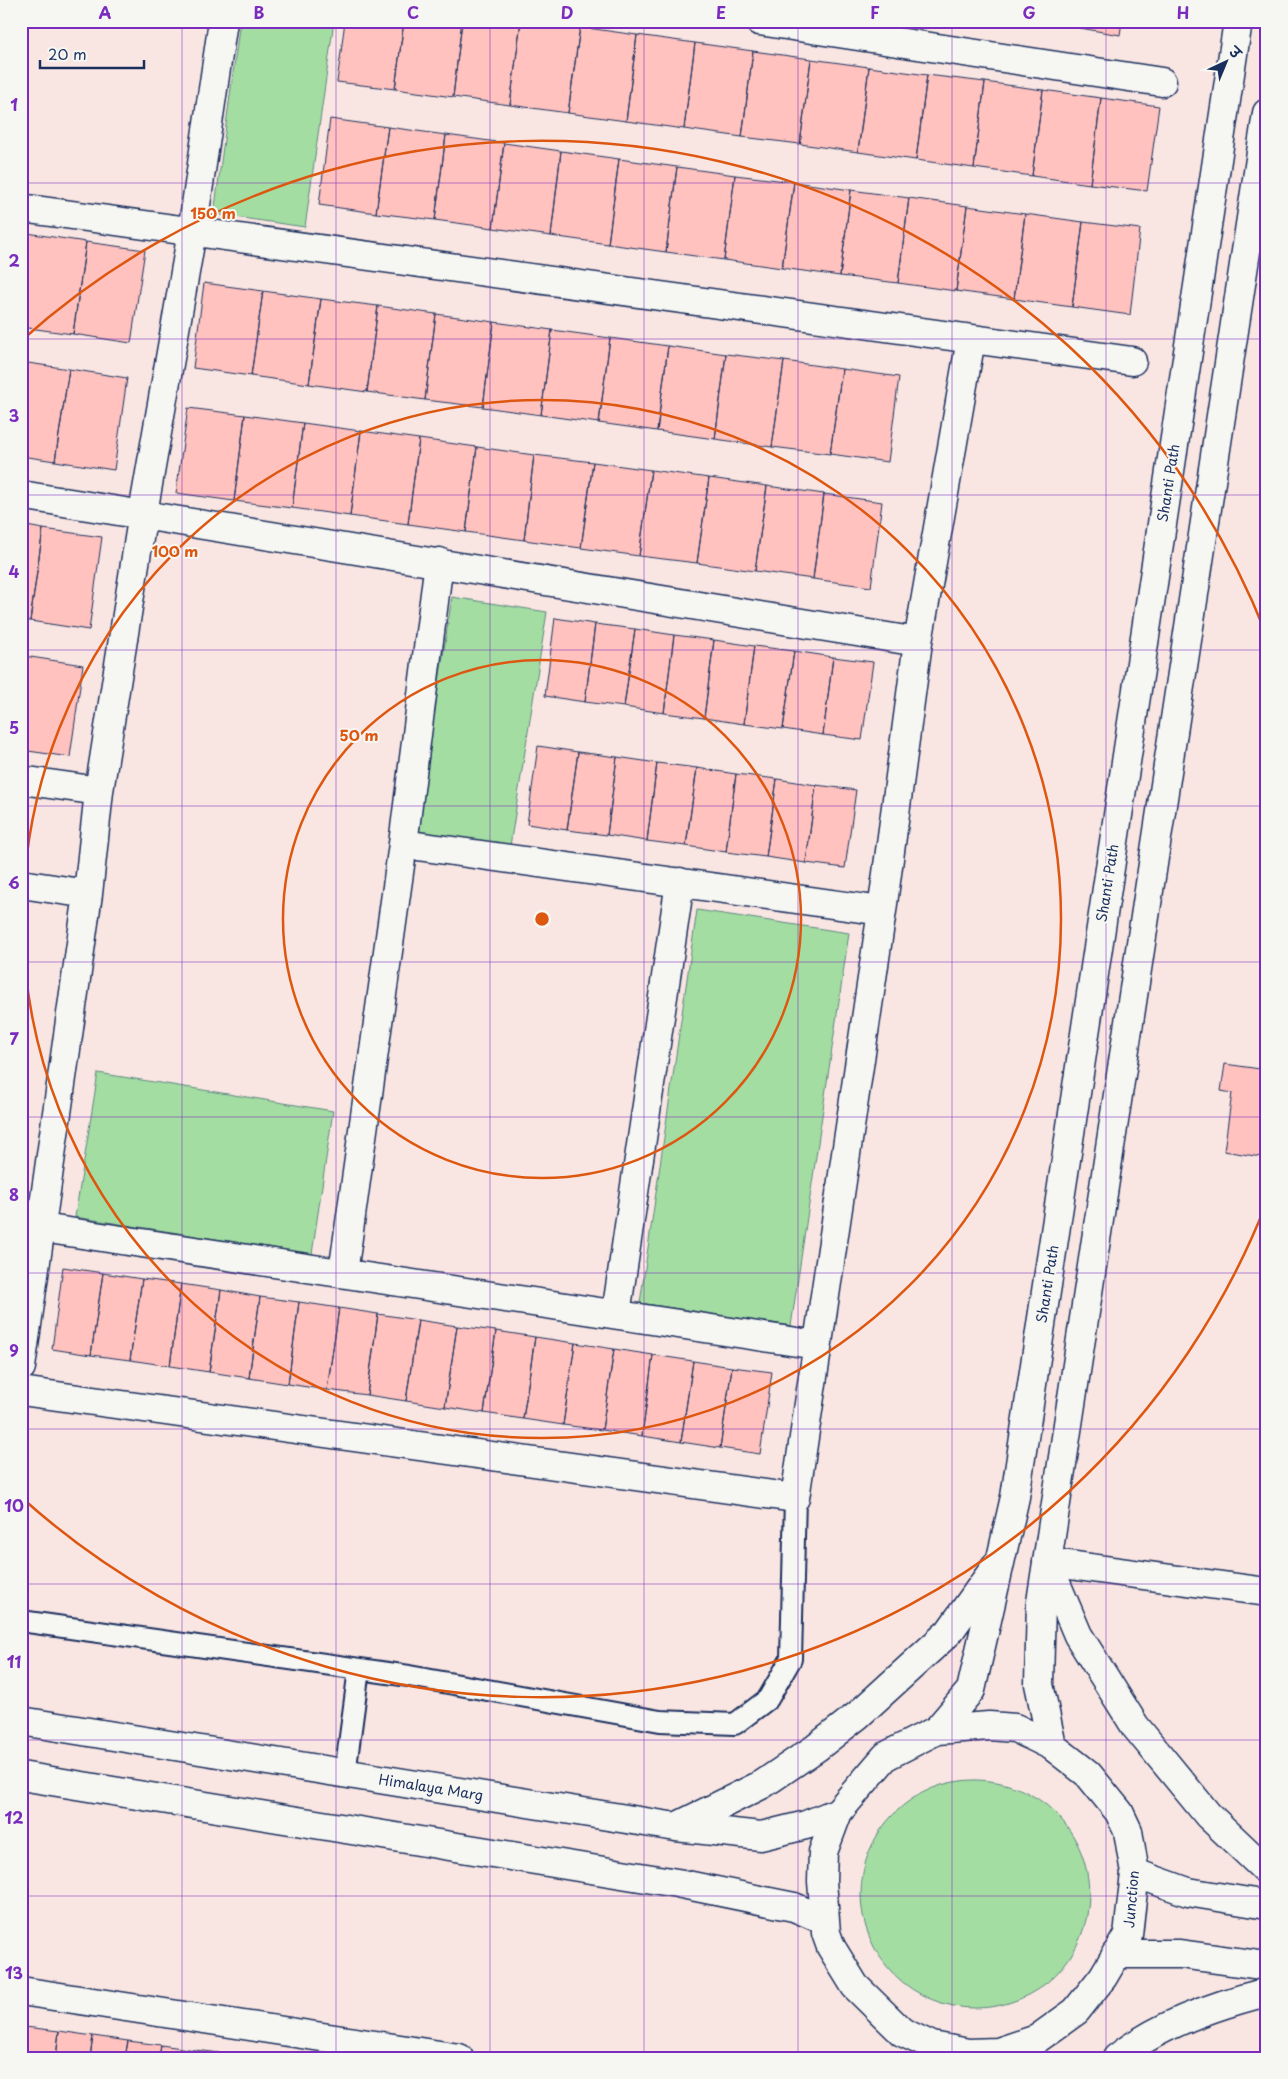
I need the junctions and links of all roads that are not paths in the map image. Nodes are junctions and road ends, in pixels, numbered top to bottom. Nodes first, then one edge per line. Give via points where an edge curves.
1 (223, 21) edge
2 (759, 21) edge
3 (1238, 21) edge
4 (1162, 82) dead end
5 (1267, 113) edge
6 (21, 208) edge
7 (192, 232) junction
8 (971, 339) junction
9 (1132, 361) dead end
10 (21, 495) edge
11 (143, 513) junction
12 (439, 562) junction
13 (918, 642) junction
14 (21, 780) edge
15 (99, 791) junction
16 (403, 844) junction
17 (680, 882) junction
18 (21, 884) edge
19 (88, 894) junction
20 (882, 911) junction
21 (42, 1228) junction
22 (342, 1273) junction
23 (616, 1314) junction
24 (817, 1345) junction
25 (21, 1367) edge
26 (21, 1392) edge
27 (795, 1498) junction
28 (1002, 1557) junction
29 (1047, 1562) junction
30 (1267, 1592) edge
31 (21, 1621) edge
32 (359, 1669) junction
33 (21, 1722) edge
34 (937, 1730) junction
35 (1052, 1746) junction
36 (345, 1774) junction
37 (21, 1776) edge
38 (838, 1812) junction
39 (676, 1827) junction
40 (1267, 1871) edge
41 (1135, 1873) junction
42 (1267, 1905) edge
43 (824, 1920) junction
44 (1116, 1954) junction
45 (1267, 1966) edge
46 (21, 1991) edge
47 (1267, 1992) edge
48 (906, 2045) edge
49 (1029, 2048) edge
50 (393, 2053) edge
51 (459, 2058) edge
52 (1117, 2058) edge

1 - 7 street
2 - 4 street
3 - 28 street, Shanti Path via 1015,1497
5 - 29 street
6 - 7 street
7 - 8 street
7 - 11 street
8 - 9 street
8 - 13 street
10 - 11 street
11 - 12 street
11 - 15 street
12 - 13 street
12 - 16 street
13 - 20 street
14 - 15 street
15 - 19 street
16 - 17 street
16 - 22 street
17 - 20 street
17 - 23 street
18 - 19 street
19 - 21 street
20 - 24 street
21 - 22 street
21 - 25 street
22 - 23 street
23 - 24 street
24 - 27 street
26 - 27 street
27 - 32 lane via 791,1658 768,1699 735,1724 660,1720
28 - 34 street, Shanti Path via 971,1690
28 - 39 street via 949,1632 858,1715 763,1784
29 - 30 street
29 - 35 street via 1040,1602 1039,1684
29 - 40 street via 1078,1635 1135,1726 1208,1815
31 - 32 lane
32 - 36 lane
33 - 36 street, Himalaya Marg
34 - 35 street, Junction via 975,1726 1015,1728
34 - 38 street, Junction via 886,1756
35 - 41 street, Junction via 1088,1774 1119,1812 1128,1831
36 - 39 street, Himalaya Marg
37 - 43 street via 677,1883 794,1907
38 - 39 street, Himalaya Marg via 806,1825 761,1836
38 - 43 street, Junction via 822,1852
41 - 42 street via 1188,1892
41 - 44 street, Junction via 1128,1935
43 - 48 street, Junction via 831,1948 855,1986
44 - 45 street via 1180,1954
44 - 49 street, Junction via 1103,1977 1076,2011
46 - 50 street
47 - 52 street via 1192,2015 1131,2047
48 - 49 street, Junction via 968,2053
50 - 51 street

